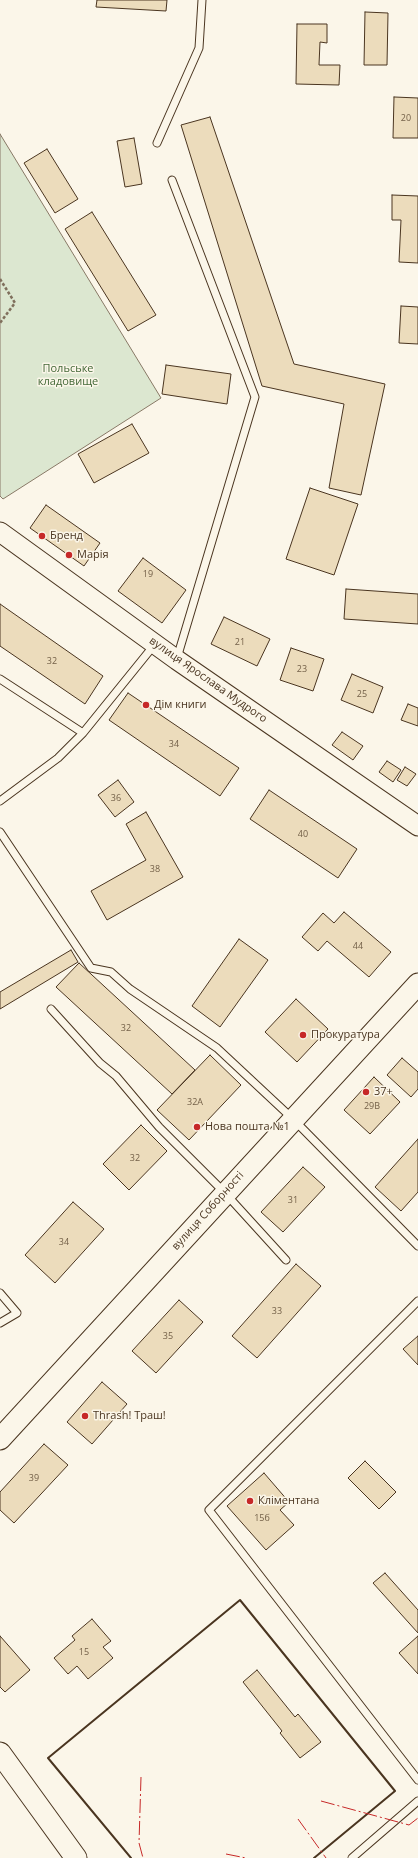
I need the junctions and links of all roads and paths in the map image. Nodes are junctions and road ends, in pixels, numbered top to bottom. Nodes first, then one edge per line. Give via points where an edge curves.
1 (202, 0) edge
2 (158, 143) dead end
3 (172, 180) dead end
4 (0, 279) edge
5 (0, 323) edge
6 (0, 532) edge
7 (155, 644) junction
8 (177, 660) junction
9 (0, 679) edge
10 (83, 733) junction
11 (0, 801) edge
12 (418, 826) edge
13 (0, 832) edge
14 (418, 984) edge
15 (51, 1009) dead end
16 (293, 1119) junction
17 (225, 1193) junction
18 (418, 1246) edge
19 (286, 1260) dead end
20 (0, 1293) edge
21 (418, 1301) edge
22 (0, 1323) edge
23 (0, 1439) edge
24 (0, 1753) edge
25 (418, 1780) edge
26 (418, 1801) edge
27 (76, 1858) edge
28 (352, 1858) edge

1 - 2 lane via 199,48
3 - 8 lane via 255,397
4 - 5 path via 15,303
6 - 7 street, вулиця Ярослава Мудрого
7 - 8 street, вулиця Ярослава Мудрого
7 - 10 lane
8 - 12 street, вулиця Ярослава Мудрого
9 - 10 lane
10 - 11 lane via 58,758
13 - 16 lane via 91,968 111,972 130,989 217,1048
14 - 16 main road, вулиця Соборності
15 - 17 lane via 116,1076 159,1127
16 - 17 main road, вулиця Соборності
16 - 18 lane
17 - 19 lane
17 - 23 main road, вулиця Соборності
20 - 22 lane via 17,1313
21 - 25 lane via 209,1510
24 - 27 main road
26 - 28 lane

